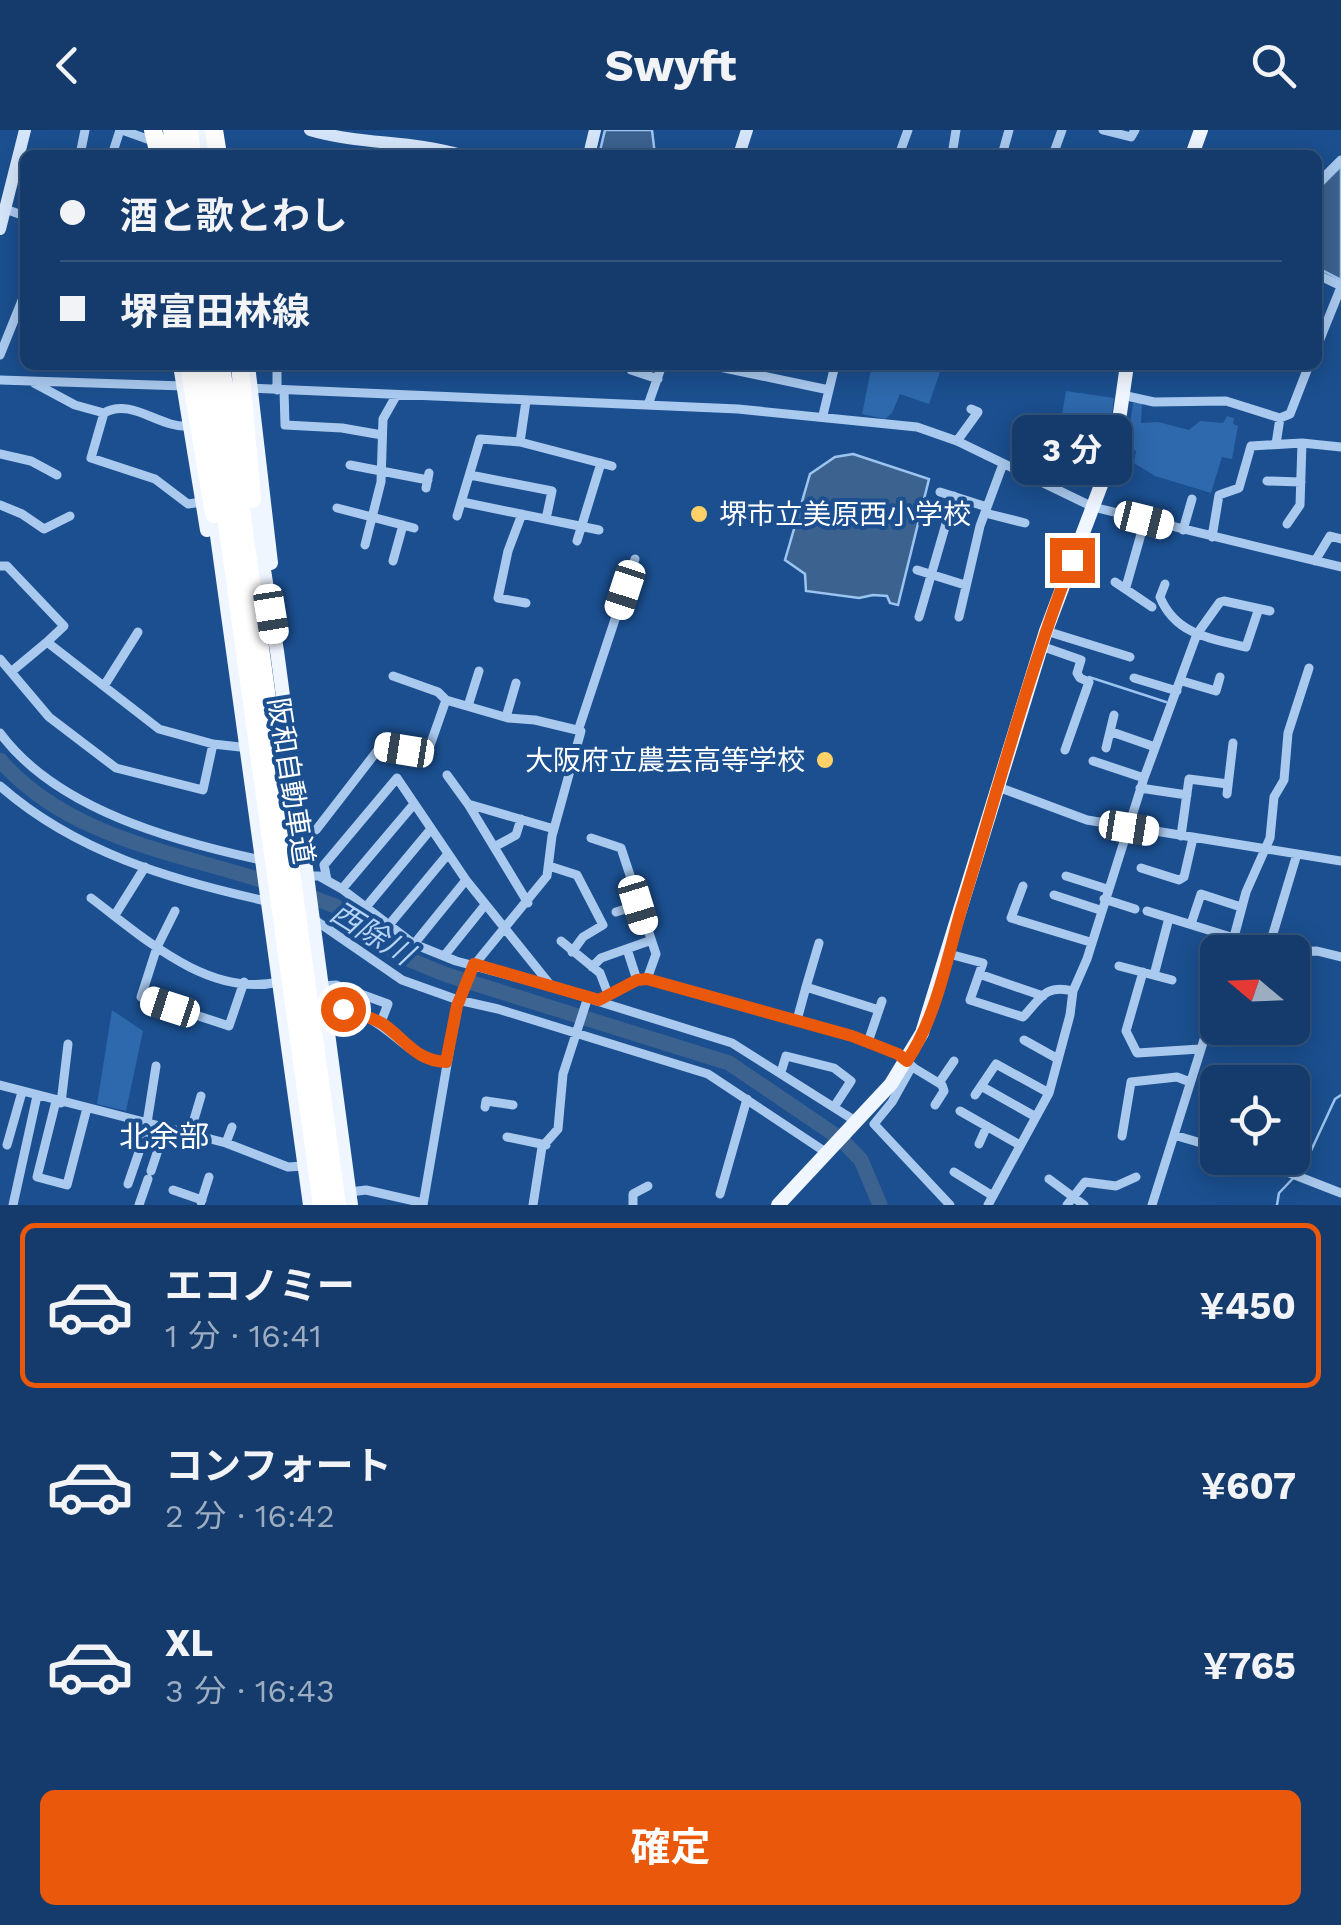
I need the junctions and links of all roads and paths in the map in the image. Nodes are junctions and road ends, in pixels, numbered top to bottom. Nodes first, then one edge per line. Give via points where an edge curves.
1 (25, 130) edge
2 (121, 130) edge
3 (310, 130) edge
4 (1103, 130) edge
5 (1134, 130) edge
6 (152, 142) edge
7 (441, 150) edge
8 (1341, 160) edge
9 (1322, 179) edge
10 (4, 200) edge
11 (0, 229) edge
12 (1341, 287) edge
13 (20, 305) edge
14 (1322, 334) edge
15 (0, 355) edge
16 (183, 370) edge
17 (192, 370) edge
18 (193, 370) edge
19 (206, 370) edge
20 (223, 370) edge
21 (233, 370) edge
22 (240, 370) edge
23 (249, 370) edge
24 (277, 370) edge
25 (631, 370) edge
26 (661, 370) edge
27 (734, 370) edge
28 (834, 370) edge
29 (1125, 370) edge
30 (1308, 370) edge
31 (658, 379) junction
32 (0, 380) edge
33 (29, 380) junction
34 (191, 386) junction
35 (235, 387) junction
36 (252, 388) junction
37 (281, 390) junction
38 (830, 390) junction
39 (1122, 395) junction
40 (396, 396) junction
41 (526, 401) junction
42 (648, 406) junction
43 (972, 408) dead end
44 (104, 413) junction
45 (823, 415) junction
46 (1280, 418) junction
47 (189, 426) junction
48 (382, 436) junction
49 (957, 441) junction
50 (520, 442) junction
51 (1302, 443) junction
52 (1276, 444) junction
53 (1341, 447) edge
54 (0, 454) edge
55 (601, 463) junction
56 (1003, 464) junction
57 (350, 465) dead end
58 (612, 466) dead end
59 (382, 471) junction
60 (57, 475) dead end
61 (470, 475) junction
62 (428, 480) dead end
63 (1267, 481) dead end
64 (1301, 482) junction
65 (940, 492) dead end
66 (954, 496) junction
67 (1192, 500) dead end
68 (202, 502) junction
69 (462, 502) junction
70 (0, 505) edge
71 (1093, 507) junction
72 (336, 508) dead end
73 (986, 510) junction
74 (522, 514) junction
75 (70, 516) dead end
76 (458, 516) dead end
77 (373, 518) junction
78 (546, 519) junction
79 (1144, 520) junction
80 (1025, 523) dead end
81 (1287, 524) dead end
82 (402, 526) junction
83 (582, 526) junction
84 (414, 528) dead end
85 (599, 530) dead end
86 (1183, 530) junction
87 (1212, 537) junction
88 (1341, 539) edge
89 (577, 541) dead end
90 (364, 545) dead end
91 (635, 559) dead end
92 (393, 561) dead end
93 (1315, 561) junction
94 (0, 566) edge
95 (1341, 567) edge
96 (917, 570) dead end
97 (932, 575) junction
98 (222, 579) junction
99 (252, 581) junction
100 (1115, 582) dead end
101 (1166, 584) dead end
102 (965, 585) junction
103 (1126, 587) junction
104 (526, 603) dead end
105 (1152, 607) dead end
106 (1258, 610) junction
107 (1270, 611) dead end
108 (920, 616) dead end
109 (958, 616) dead end
110 (138, 632) dead end
111 (1198, 634) junction
112 (1044, 639) junction
113 (48, 642) junction
114 (1232, 644) junction
115 (277, 651) junction
116 (1228, 656) dead end
117 (1130, 657) dead end
118 (0, 659) edge
119 (1309, 668) dead end
120 (480, 671) dead end
121 (11, 672) junction
122 (247, 676) junction
123 (393, 676) dead end
124 (1220, 677) dead end
125 (1134, 678) dead end
126 (516, 683) dead end
127 (104, 686) junction
128 (1180, 686) junction
129 (446, 700) junction
130 (468, 706) junction
131 (1114, 715) dead end
132 (506, 717) junction
133 (578, 731) junction
134 (1112, 732) junction
135 (0, 734) edge
136 (1233, 743) dead end
137 (213, 744) junction
138 (288, 745) junction
139 (1155, 747) junction
140 (1106, 748) dead end
141 (246, 749) junction
142 (1065, 750) dead end
143 (1093, 761) dead end
144 (446, 775) dead end
145 (1142, 783) junction
146 (0, 786) edge
147 (998, 787) junction
148 (1187, 794) junction
149 (414, 804) junction
150 (468, 804) junction
151 (521, 819) junction
152 (1129, 828) junction
153 (431, 829) junction
154 (554, 829) junction
155 (300, 833) junction
156 (1181, 836) junction
157 (591, 838) dead end
158 (1192, 838) junction
159 (494, 847) junction
160 (1264, 848) junction
161 (448, 854) junction
162 (1298, 854) junction
163 (1341, 861) edge
164 (262, 862) junction
165 (549, 866) junction
166 (145, 867) junction
167 (627, 868) junction
168 (1141, 868) dead end
169 (612, 874) dead end
170 (1066, 876) dead end
171 (306, 877) junction
172 (326, 880) junction
173 (466, 880) junction
174 (1023, 886) dead end
175 (342, 888) junction
176 (1054, 895) dead end
177 (92, 898) dead end
178 (1104, 899) junction
179 (266, 900) junction
180 (528, 902) junction
181 (485, 904) junction
182 (638, 905) junction
183 (366, 908) junction
184 (1241, 908) junction
185 (174, 911) dead end
186 (616, 912) dead end
187 (312, 915) junction
188 (115, 916) junction
189 (1170, 918) junction
190 (1191, 924) junction
191 (389, 925) junction
192 (504, 930) junction
193 (1225, 935) edge
194 (1235, 935) edge
195 (1273, 935) edge
196 (650, 941) junction
197 (560, 942) dead end
198 (1090, 942) junction
199 (819, 943) dead end
200 (414, 944) junction
201 (157, 947) junction
202 (626, 949) junction
203 (1310, 950) edge
204 (572, 952) junction
205 (949, 954) junction
206 (444, 956) junction
207 (1341, 957) edge
208 (474, 964) junction
209 (1119, 966) dead end
210 (592, 967) junction
211 (1143, 972) junction
212 (979, 974) junction
213 (1154, 975) junction
214 (642, 980) junction
215 (1172, 980) dead end
216 (244, 982) junction
217 (278, 982) junction
218 (322, 986) junction
219 (552, 986) junction
220 (806, 987) junction
221 (1073, 991) junction
222 (1043, 996) junction
223 (588, 997) junction
224 (604, 997) junction
225 (459, 1000) junction
226 (325, 1011) junction
227 (796, 1020) junction
228 (380, 1022) junction
229 (576, 1034) junction
230 (1024, 1040) dead end
231 (868, 1042) junction
232 (68, 1044) dead end
233 (1201, 1045) edge
234 (1200, 1049) junction
235 (1058, 1059) junction
236 (954, 1061) dead end
237 (446, 1062) junction
238 (909, 1064) junction
239 (156, 1066) dead end
240 (781, 1072) junction
241 (1190, 1082) junction
242 (939, 1084) junction
243 (0, 1085) edge
244 (22, 1092) junction
245 (1049, 1093) junction
246 (37, 1096) junction
247 (201, 1096) dead end
248 (747, 1098) junction
249 (59, 1102) junction
250 (513, 1105) dead end
251 (935, 1105) dead end
252 (485, 1107) dead end
253 (834, 1107) junction
254 (86, 1108) junction
255 (960, 1111) dead end
256 (1036, 1117) junction
257 (148, 1123) junction
258 (855, 1124) junction
259 (987, 1126) junction
260 (232, 1127) dead end
261 (165, 1129) junction
262 (190, 1133) junction
263 (1174, 1135) junction
264 (1122, 1136) dead end
265 (508, 1137) dead end
266 (226, 1143) junction
267 (1200, 1143) edge
268 (979, 1144) dead end
269 (1018, 1144) junction
270 (7, 1145) dead end
271 (546, 1145) junction
272 (829, 1151) junction
273 (304, 1166) junction
274 (954, 1172) dead end
275 (1294, 1175) edge
276 (208, 1177) dead end
277 (1136, 1177) dead end
278 (1049, 1179) dead end
279 (128, 1184) dead end
280 (648, 1186) dead end
281 (173, 1190) dead end
282 (1341, 1193) edge
283 (720, 1194) dead end
284 (346, 1201) edge
285 (991, 1201) edge
286 (1070, 1201) edge
287 (201, 1203) edge
288 (423, 1204) edge
289 (13, 1205) edge
290 (139, 1205) edge
291 (310, 1205) edge
292 (322, 1205) edge
293 (533, 1205) edge
294 (633, 1205) edge
295 (778, 1205) edge
296 (950, 1205) edge
297 (1084, 1205) edge
298 (1152, 1205) edge

1 - 10 street
2 - 6 street
3 - 7 street
4 - 5 street via 1131,137
8 - 9 street
10 - 11 street
12 - 14 street
13 - 15 street
16 - 34 main road
17 - 34 main road
18 - 122 highway, bridge via 220,556
19 - 122 highway, 阪和自動車道, bridge
20 - 99 highway, 阪和自動車道, bridge
21 - 35 main road
22 - 99 highway, bridge
23 - 36 main road
24 - 37 street
25 - 31 street
26 - 31 street
27 - 38 street
28 - 38 street
29 - 39 main road
30 - 46 street via 1290,414
31 - 42 street
32 - 33 street
33 - 34 street
33 - 44 street
34 - 35 street
34 - 47 main road
34 - 98 main road
35 - 36 street
35 - 115 main road
36 - 37 street
36 - 115 main road
37 - 40 street
37 - 48 street via 285,424
38 - 45 street
39 - 46 street via 1154,402 1226,401
39 - 71 main road via 1115,448
40 - 41 street
40 - 48 street
41 - 42 street
41 - 50 street
42 - 45 street
43 - 49 street via 978,412
44 - 47 street via 123,407
44 - 68 street via 91,458 156,479 188,504
45 - 49 street
46 - 52 street
47 - 68 main road
48 - 59 street
49 - 56 street
50 - 55 street
50 - 61 street via 480,439
51 - 52 street
51 - 53 street
51 - 64 street
52 - 87 street via 1252,446 1240,488 1219,495
54 - 60 street
55 - 58 street
55 - 83 street
56 - 71 street
56 - 73 street
57 - 59 street
59 - 62 street
59 - 77 street
61 - 69 street
61 - 78 street via 552,491
63 - 64 street
64 - 81 street via 1300,505
65 - 66 street
66 - 73 street
66 - 97 street
67 - 86 street
68 - 98 main road
69 - 74 street
69 - 76 street
70 - 75 street via 44,530
71 - 79 street
71 - 112 main road
72 - 77 street
73 - 80 street
73 - 102 street
74 - 78 street
74 - 104 street via 498,598
77 - 82 street
77 - 90 street
78 - 83 street
79 - 86 street
79 - 103 street
82 - 84 street
82 - 92 street
83 - 85 street
83 - 89 street
86 - 87 street
87 - 93 street
88 - 93 street via 1330,536
91 - 133 street
93 - 95 street
94 - 113 street via 64,626
96 - 97 street
97 - 102 street
97 - 108 street
98 - 141 main road
99 - 284 highway, 阪和自動車道, bridge
100 - 103 street
101 - 111 street via 1160,597 1167,615
102 - 109 street
103 - 105 street
106 - 107 street
106 - 111 street via 1220,602
106 - 114 street via 1248,645
110 - 127 street
111 - 114 street
111 - 128 street
112 - 117 street
112 - 142 street via 1081,660 1076,672 1089,682
112 - 147 main road
113 - 121 street
113 - 127 street
114 - 116 street
115 - 138 main road
118 - 121 street
119 - 160 street
120 - 130 street
121 - 137 street via 48,717 116,768 204,790
122 - 292 highway, 阪和自動車道, bridge
123 - 129 street
124 - 128 street via 1216,691
125 - 128 street
126 - 132 street
127 - 137 street via 159,729
128 - 139 street
129 - 130 street
129 - 155 street via 427,754 381,746 316,830
130 - 132 street
131 - 134 street
132 - 133 street
133 - 154 street
134 - 139 street
134 - 140 street
135 - 164 street via 35,772 74,796 196,846
136 - 148 street via 1228,789 1189,779
137 - 141 street
138 - 141 street
138 - 155 main road
139 - 145 street
141 - 164 main road
143 - 145 street
144 - 150 street
145 - 148 street
145 - 152 street
146 - 166 street via 40,818
147 - 152 street via 1086,820
147 - 205 main road
148 - 156 street
149 - 153 street
149 - 172 street via 397,778 324,864
149 - 175 street
150 - 151 street
150 - 159 street
151 - 154 street
151 - 159 street via 516,835
152 - 156 street
152 - 178 street
153 - 161 street
153 - 183 street
154 - 165 street
155 - 171 main road
156 - 158 street
157 - 167 street via 621,848
158 - 160 street
158 - 168 street via 1179,880
159 - 180 street
160 - 162 street
160 - 184 street
161 - 173 street
161 - 191 street
162 - 163 street
162 - 195 street
164 - 179 main road
165 - 180 street
165 - 204 street via 577,875 603,925
166 - 179 street
166 - 188 street
167 - 169 street
167 - 182 street
170 - 178 street
171 - 172 street
171 - 187 main road
172 - 175 street
173 - 181 street
173 - 200 street
174 - 198 street via 1011,918
175 - 183 street
176 - 178 street
177 - 188 street
178 - 189 street
178 - 198 street
179 - 217 main road
180 - 192 street
181 - 192 street
181 - 206 street
182 - 186 street
182 - 196 street
183 - 191 street
184 - 190 street via 1201,894
184 - 194 street
185 - 201 street
187 - 218 main road
187 - 225 street via 402,980
188 - 201 street
189 - 190 street
189 - 213 street
190 - 193 street
191 - 200 street
192 - 208 street
192 - 219 street
196 - 202 street
196 - 214 street via 656,954
197 - 204 street
198 - 221 street
199 - 220 street
200 - 206 street
201 - 216 street via 197,972
201 - 216 street via 141,997 228,1026
202 - 210 street
202 - 214 street
203 - 207 street
204 - 210 street
205 - 212 street via 982,964
205 - 238 main road
206 - 208 street
208 - 219 street
208 - 225 street
209 - 211 street
210 - 224 street via 600,972
211 - 213 street
211 - 234 street via 1126,1031 1137,1053
212 - 222 street
212 - 222 street via 970,1000 1023,1018
213 - 215 street
214 - 224 street
214 - 227 street
216 - 217 street
217 - 273 main road
218 - 226 main road
218 - 228 street via 336,984 388,1004
219 - 223 street
220 - 227 street
220 - 231 street via 881,1005
221 - 222 street via 1057,987
221 - 235 street
223 - 224 street
223 - 229 street
224 - 240 street via 732,1043
225 - 229 street
225 - 237 street
226 - 228 street via 343,1009
226 - 284 main road
227 - 231 street
228 - 237 street via 419,1056
229 - 248 street via 708,1074
229 - 271 street via 563,1074 558,1129
230 - 235 street
231 - 238 street
232 - 249 street
233 - 234 street
234 - 241 street
235 - 245 street
236 - 242 street
237 - 288 street
238 - 242 street
238 - 258 main road
238 - 296 street via 874,1124
239 - 257 street
240 - 253 street
240 - 253 street via 786,1056 834,1068 851,1082
241 - 263 street
241 - 264 street via 1177,1076 1131,1082
242 - 251 street via 944,1091
243 - 244 street
244 - 246 street
244 - 270 street
245 - 256 street
245 - 256 street via 996,1064 978,1090
246 - 249 street
246 - 289 street
247 - 262 street
248 - 272 street
248 - 283 street
249 - 254 street
249 - 254 street via 37,1177 67,1185
250 - 252 street via 486,1101
253 - 258 street
254 - 257 street
255 - 259 street
256 - 269 street
257 - 261 street
257 - 279 street
258 - 272 main road
259 - 268 street
259 - 269 street
260 - 266 street
261 - 262 street
261 - 290 street
262 - 266 street
263 - 267 street
263 - 298 street
265 - 271 street
266 - 273 street via 288,1167
269 - 285 street
271 - 293 street
272 - 295 main road
273 - 291 main road
274 - 285 street
275 - 282 street
276 - 287 street
277 - 286 street via 1116,1186 1085,1182
278 - 286 street
280 - 294 street via 633,1194
281 - 287 street
284 - 288 street via 366,1190
286 - 297 street

